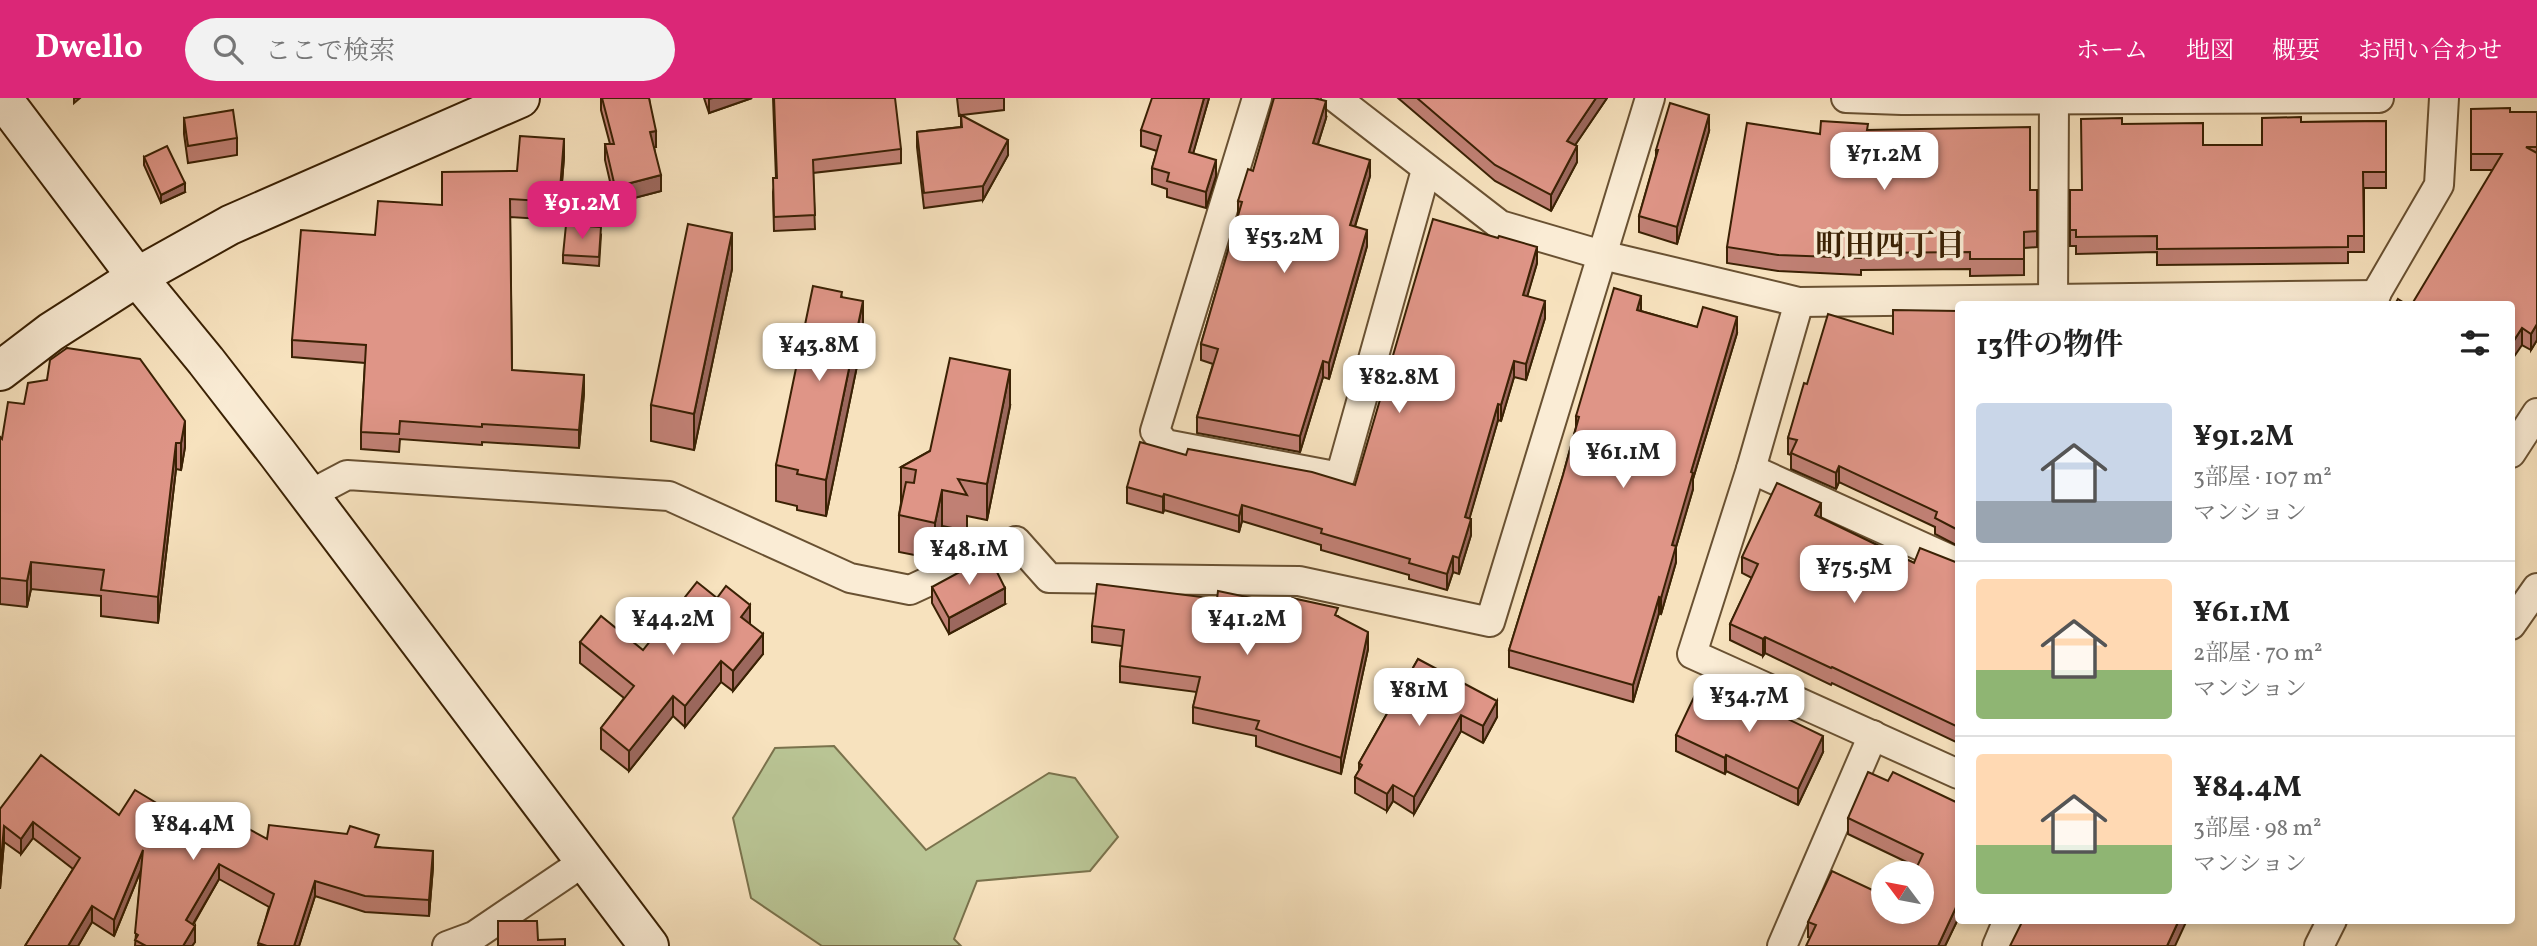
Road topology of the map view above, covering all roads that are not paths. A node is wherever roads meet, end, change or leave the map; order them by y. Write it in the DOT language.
graph roads {
  1 [pos="2,98"];
  2 [pos="520,98"];
  3 [pos="1257,98"];
  4 [pos="1336,98"];
  5 [pos="1650,98"];
  6 [pos="1846,98"];
  7 [pos="2379,98"];
  8 [pos="2444,98"];
  9 [pos="2223,99"];
  10 [pos="2054,100"];
  11 [pos="1426,170"];
  12 [pos="1602,255"];
  13 [pos="137,277"];
  14 [pos="2373,300"];
  15 [pos="2053,301"];
  16 [pos="2213,301"];
  17 [pos="1955,302"];
  18 [pos="1799,303"];
  19 [pos="0,371"];
  20 [pos="2537,413"];
  21 [pos="2515,447"];
  22 [pos="1751,469"];
  23 [pos="309,495"];
  24 [pos="1955,562"];
  25 [pos="2537,588"];
  26 [pos="2515,619"];
  27 [pos="1873,735"];
  28 [pos="1955,773"];
  29 [pos="584,861"];
  30 [pos="2006,924"];
  31 [pos="2330,924"];
  32 [pos="447,946"];
  33 [pos="649,946"];
  34 [pos="1782,946"];
  35 [pos="1997,946"];
  36 [pos="2319,946"];
  1 -- 13 [label="street"];
  2 -- 13 [label="street"];
  3 -- 11 [label="street"];
  4 -- 11 [label="street"];
  5 -- 12 [label="street"];
  6 -- 10 [label="street"];
  7 -- 9 [label="street"];
  8 -- 14 [label="street"];
  9 -- 10 [label="street"];
  10 -- 15 [label="street"];
  11 -- 12 [label="street"];
  12 -- 18 [label="street"];
  12 -- 23 [label="street"];
  13 -- 19 [label="street"];
  13 -- 23 [label="street"];
  14 -- 16 [label="street"];
  17 -- 18 [label="street"];
  18 -- 22 [label="street"];
  20 -- 21 [label="street"];
  22 -- 24 [label="street"];
  22 -- 27 [label="street"];
  23 -- 29 [label="street"];
  25 -- 26 [label="street"];
  27 -- 28 [label="street"];
  27 -- 34 [label="street"];
  29 -- 32 [label="street"];
  29 -- 33 [label="street"];
  30 -- 35 [label="street"];
  31 -- 36 [label="street"];
}
